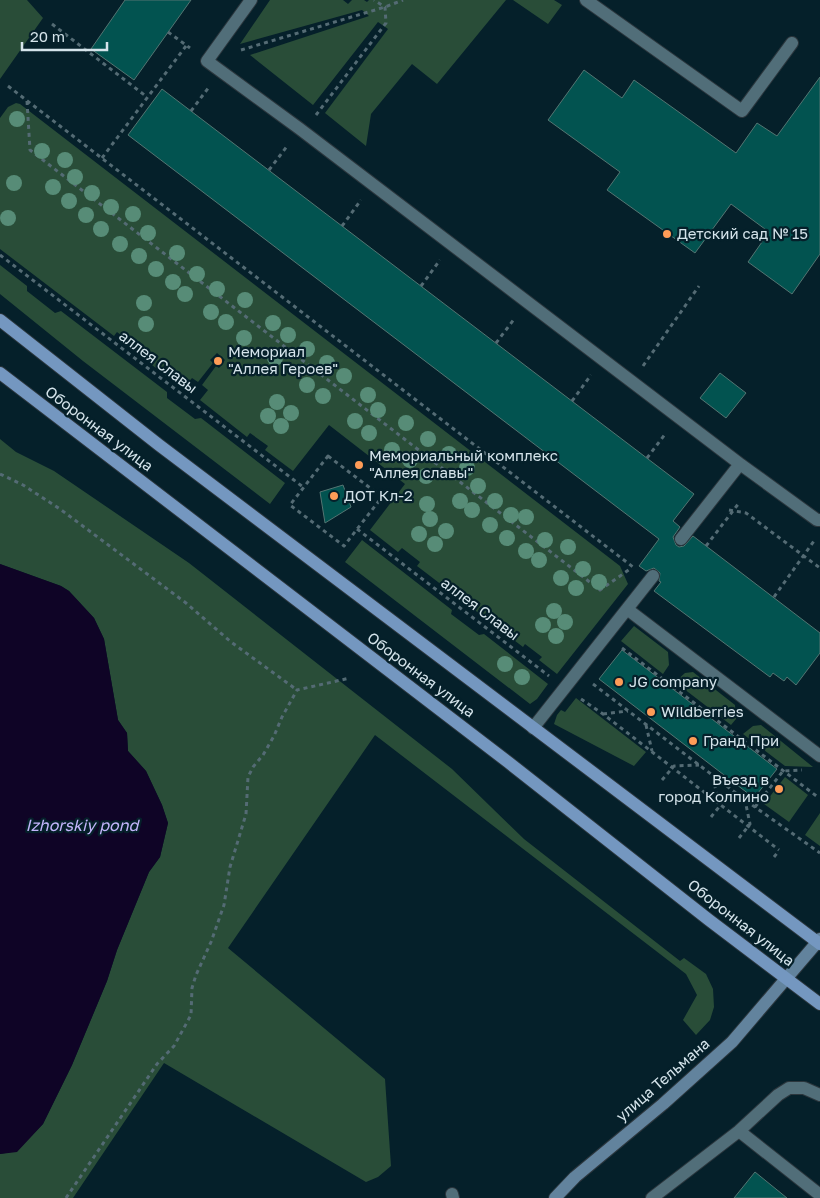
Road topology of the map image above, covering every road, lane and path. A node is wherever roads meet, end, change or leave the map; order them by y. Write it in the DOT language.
graph roads {
  1 [pos="251,0"];
  2 [pos="374,0"];
  3 [pos="403,0"];
  4 [pos="586,0"];
  5 [pos="384,7"];
  6 [pos="52,24"];
  7 [pos="168,32"];
  8 [pos="792,43"];
  9 [pos="186,46"];
  10 [pos="207,60"];
  11 [pos="221,71"];
  12 [pos="8,86"];
  13 [pos="147,97"];
  14 [pos="27,100"];
  15 [pos="191,111"];
  16 [pos="302,130"];
  17 [pos="102,158"];
  18 [pos="269,170"];
  19 [pos="373,184"];
  20 [pos="342,226"];
  21 [pos="452,245"];
  22 [pos="0,255"];
  23 [pos="421,286"];
  24 [pos="699,286"];
  25 [pos="527,302"];
  26 [pos="0,320"];
  27 [pos="496,343"];
  28 [pos="603,359"];
  29 [pos="0,374"];
  30 [pos="632,382"];
  31 [pos="572,401"];
  32 [pos="678,417"];
  33 [pos="647,458"];
  34 [pos="740,464"];
  35 [pos="0,474"];
  36 [pos="758,477"];
  37 [pos="303,488"];
  38 [pos="733,511"];
  39 [pos="722,516"];
  40 [pos="820,520"];
  41 [pos="357,529"];
  42 [pos="681,538"];
  43 [pos="814,540"];
  44 [pos="706,546"];
  45 [pos="803,556"];
  46 [pos="633,567"];
  47 [pos="820,568"];
  48 [pos="651,578"];
  49 [pos="774,597"];
  50 [pos="627,609"];
  51 [pos="606,635"];
  52 [pos="577,672"];
  53 [pos="350,678"];
  54 [pos="565,688"];
  55 [pos="297,690"];
  56 [pos="629,711"];
  57 [pos="603,714"];
  58 [pos="646,724"];
  59 [pos="533,728"];
  60 [pos="652,752"];
  61 [pos="820,756"];
  62 [pos="700,765"];
  63 [pos="672,768"];
  64 [pos="804,770"];
  65 [pos="783,771"];
  66 [pos="713,775"];
  67 [pos="662,780"];
  68 [pos="819,798"];
  69 [pos="745,800"];
  70 [pos="719,803"];
  71 [pos="756,807"];
  72 [pos="711,817"];
  73 [pos="748,827"];
  74 [pos="739,838"];
  75 [pos="820,853"];
  76 [pos="774,857"];
  77 [pos="819,941"];
  78 [pos="786,979"];
  79 [pos="820,1004"];
  80 [pos="820,1095"];
  81 [pos="739,1131"];
  82 [pos="820,1195"];
  83 [pos="66,1198"];
  84 [pos="554,1198"];
  85 [pos="652,1198"];
  1 -- 10 [label="lane"];
  2 -- 5 [label="path"];
  3 -- 5 [label="path"];
  4 -- 8 [label="lane"];
  5 -- 10 [label="path"];
  5 -- 16 [label="path"];
  6 -- 13 [label="path"];
  7 -- 9 [label="path"];
  9 -- 10 [label="path"];
  9 -- 13 [label="path"];
  10 -- 11 [label="lane"];
  11 -- 15 [label="path"];
  11 -- 16 [label="lane"];
  12 -- 14 [label="path"];
  13 -- 17 [label="path"];
  14 -- 17 [label="path"];
  14 -- 46 [label="path"];
  16 -- 18 [label="path"];
  16 -- 19 [label="lane"];
  17 -- 46 [label="path"];
  19 -- 20 [label="path"];
  19 -- 21 [label="lane"];
  21 -- 23 [label="path"];
  21 -- 25 [label="lane"];
  22 -- 37 [label="path, аллея Славы"];
  24 -- 30 [label="path"];
  25 -- 27 [label="path"];
  25 -- 28 [label="lane"];
  26 -- 59 [label="main road, Оборонная улица"];
  28 -- 30 [label="lane"];
  28 -- 31 [label="path"];
  29 -- 78 [label="main road, Оборонная улица"];
  30 -- 32 [label="lane"];
  32 -- 33 [label="path"];
  32 -- 34 [label="lane"];
  34 -- 36 [label="lane"];
  34 -- 42 [label="lane"];
  35 -- 55 [label="path"];
  36 -- 38 [label="path"];
  36 -- 40 [label="lane"];
  37 -- 41 [label="path"];
  37 -- 41 [label="path"];
  38 -- 39 [label="path"];
  38 -- 44 [label="path"];
  38 -- 45 [label="path"];
  41 -- 54 [label="path, аллея Славы"];
  43 -- 45 [label="path"];
  45 -- 47 [label="path"];
  45 -- 49 [label="path"];
  46 -- 48 [label="path"];
  48 -- 50 [label="lane"];
  50 -- 51 [label="lane"];
  50 -- 61 [label="lane"];
  51 -- 52 [label="lane"];
  51 -- 65 [label="path"];
  52 -- 54 [label="lane"];
  52 -- 56 [label="path"];
  53 -- 55 [label="path"];
  54 -- 57 [label="path, аллея Славы"];
  54 -- 59 [label="lane"];
  55 -- 83 [label="path"];
  56 -- 57 [label="path"];
  56 -- 58 [label="path"];
  57 -- 60 [label="path, аллея Славы"];
  58 -- 60 [label="path"];
  58 -- 62 [label="path"];
  59 -- 77 [label="main road, Оборонная улица"];
  60 -- 63 [label="path, аллея Славы"];
  62 -- 63 [label="path"];
  62 -- 66 [label="path"];
  63 -- 67 [label="path"];
  63 -- 70 [label="path, аллея Славы"];
  64 -- 65 [label="path"];
  65 -- 68 [label="path"];
  65 -- 71 [label="path"];
  66 -- 69 [label="path"];
  66 -- 70 [label="path"];
  69 -- 71 [label="path"];
  69 -- 73 [label="path"];
  70 -- 72 [label="path"];
  70 -- 73 [label="path, аллея Славы"];
  71 -- 75 [label="path"];
  73 -- 74 [label="path"];
  73 -- 76 [label="path, аллея Славы"];
  77 -- 78 [label="main road, улица Тельмана"];
  78 -- 79 [label="main road, Оборонная улица"];
  78 -- 84 [label="main road, улица Тельмана"];
  80 -- 81 [label="lane"];
  81 -- 82 [label="lane"];
  81 -- 85 [label="lane"];
}
